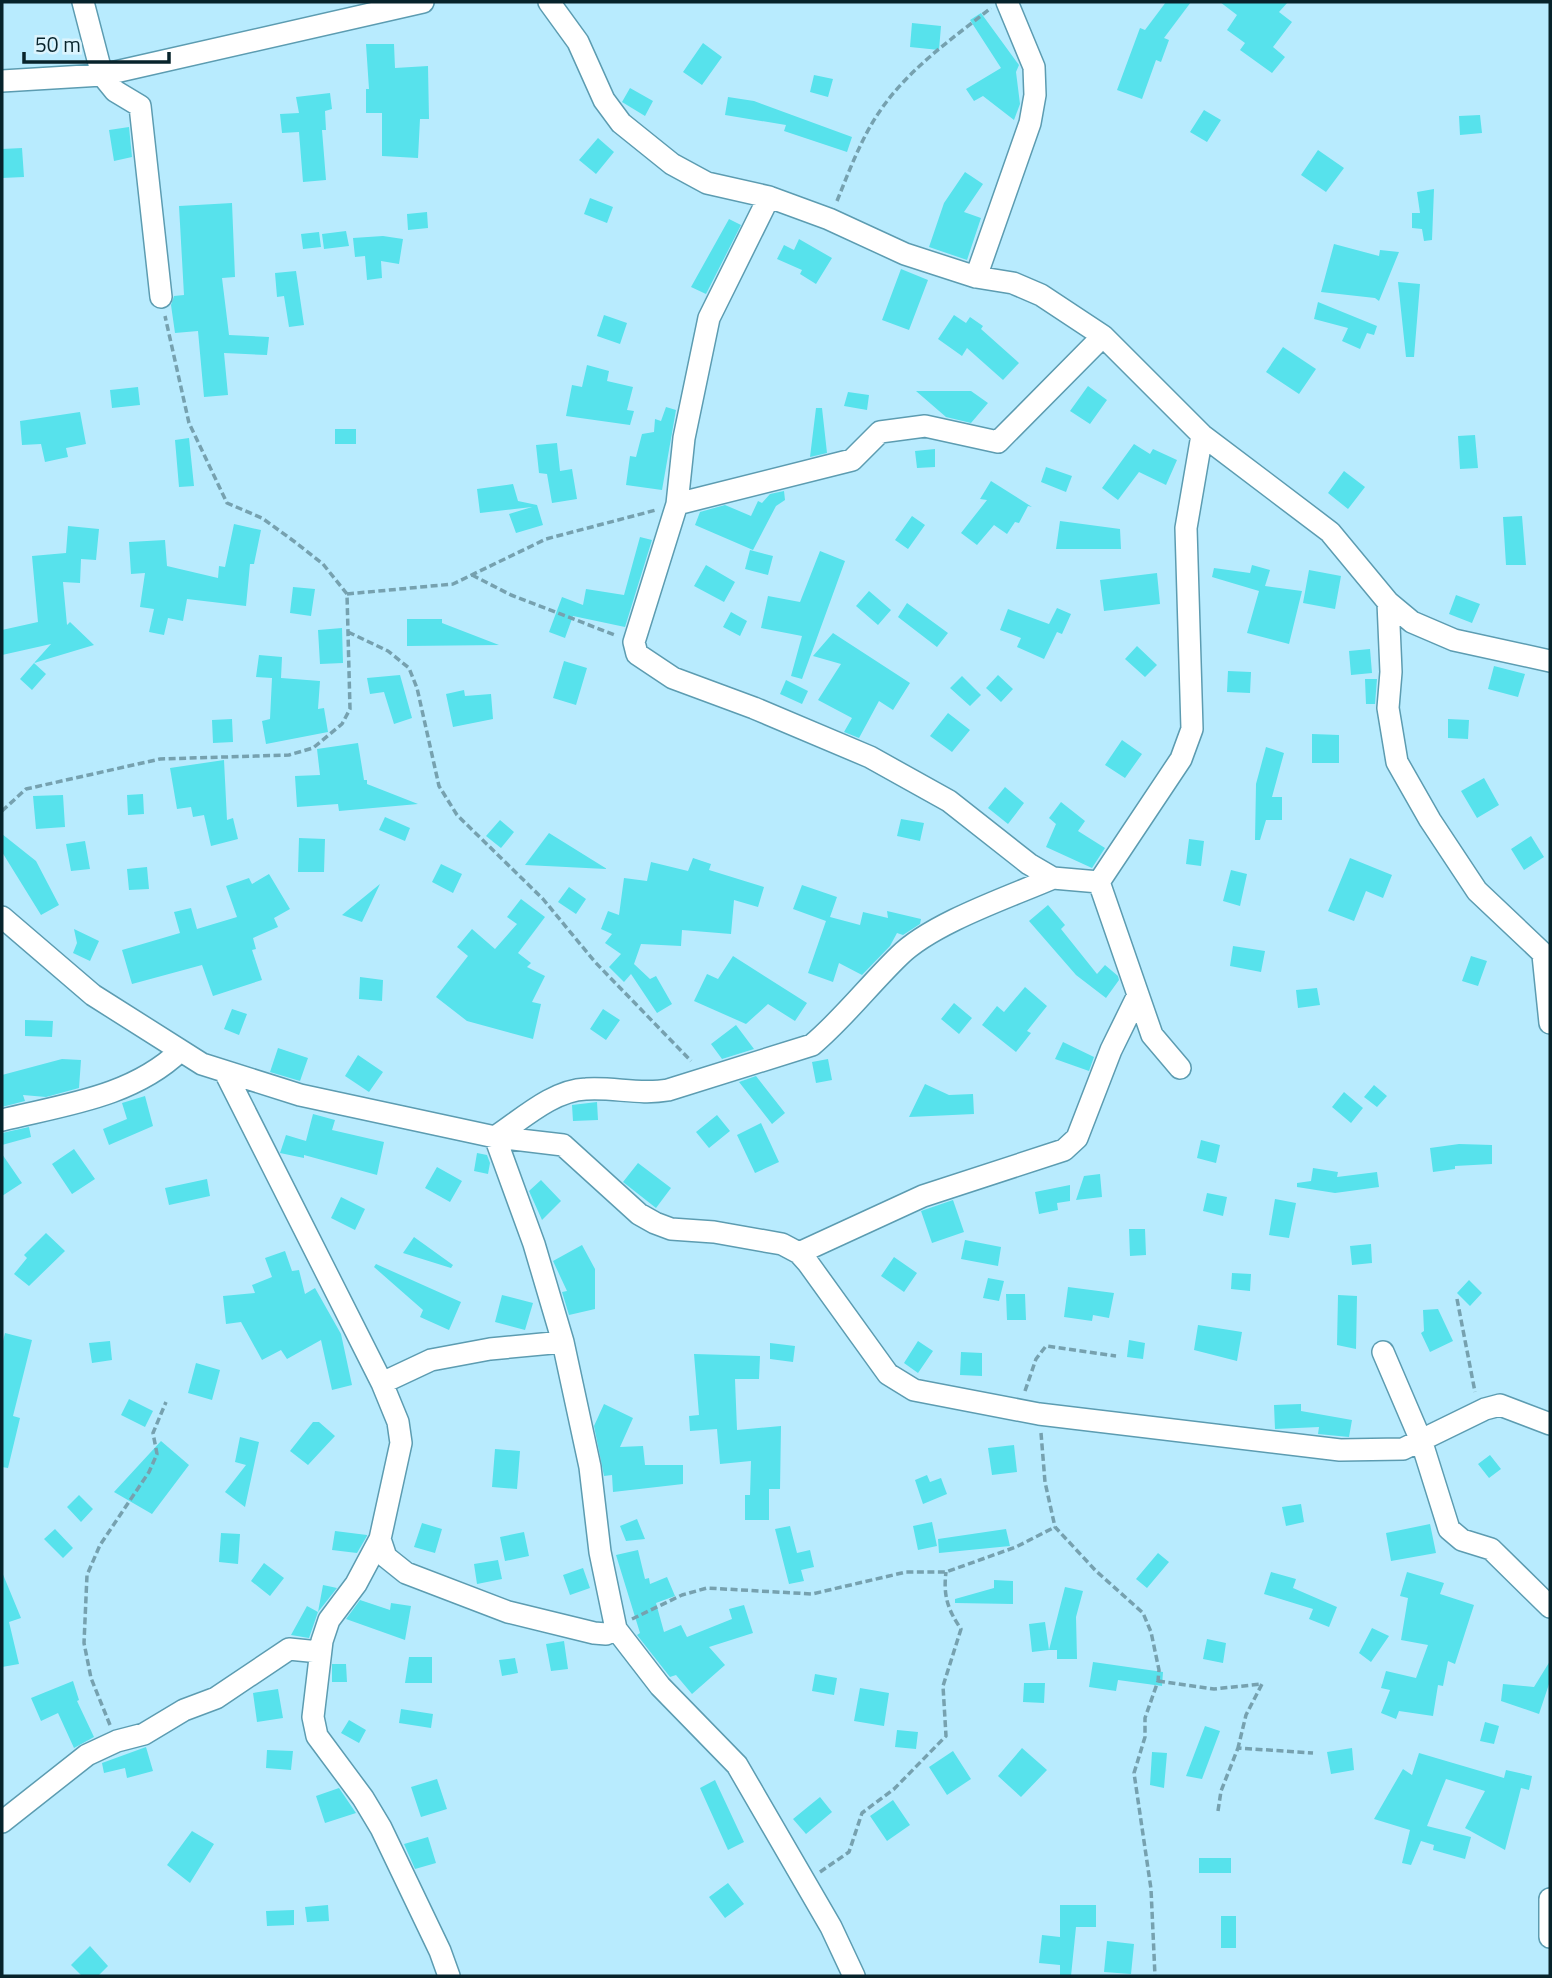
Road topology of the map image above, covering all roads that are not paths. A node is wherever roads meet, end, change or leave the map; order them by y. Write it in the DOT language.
graph roads {
  1 [pos="83,2"];
  2 [pos="423,2"];
  3 [pos="549,2"];
  4 [pos="1007,2"];
  5 [pos="102,75"];
  6 [pos="2,81"];
  7 [pos="769,197"];
  8 [pos="976,277"];
  9 [pos="161,297"];
  10 [pos="1103,336"];
  11 [pos="1202,435"];
  12 [pos="677,504"];
  13 [pos="1388,602"];
  14 [pos="1550,662"];
  15 [pos="1053,878"];
  16 [pos="1099,882"];
  17 [pos="2,917"];
  18 [pos="1547,957"];
  19 [pos="1138,995"];
  20 [pos="1550,1023"];
  21 [pos="180,1051"];
  22 [pos="1180,1068"];
  23 [pos="226,1074"];
  24 [pos="2,1120"];
  25 [pos="495,1137"];
  26 [pos="799,1253"];
  27 [pos="563,1342"];
  28 [pos="1383,1352"];
  29 [pos="382,1383"];
  30 [pos="1550,1424"];
  31 [pos="1422,1443"];
  32 [pos="380,1539"];
  33 [pos="1550,1607"];
  34 [pos="616,1629"];
  35 [pos="320,1652"];
  36 [pos="2,1822"];
  37 [pos="1550,1899"];
  38 [pos="1550,1937"];
  39 [pos="449,1976"];
  40 [pos="854,1976"];
  1 -- 5 [label="street"];
  2 -- 5 [label="street"];
  3 -- 7 [label="street"];
  4 -- 8 [label="street"];
  5 -- 6 [label="street"];
  5 -- 9 [label="street"];
  7 -- 8 [label="street"];
  7 -- 12 [label="street"];
  8 -- 10 [label="street"];
  10 -- 11 [label="street"];
  10 -- 12 [label="street"];
  11 -- 13 [label="street"];
  11 -- 16 [label="street"];
  12 -- 15 [label="street"];
  13 -- 14 [label="street"];
  13 -- 18 [label="street"];
  15 -- 16 [label="street"];
  15 -- 25 [label="street"];
  16 -- 19 [label="street"];
  17 -- 21 [label="street"];
  18 -- 20 [label="street"];
  19 -- 22 [label="street"];
  19 -- 26 [label="street"];
  21 -- 23 [label="street"];
  21 -- 24 [label="street"];
  23 -- 25 [label="street"];
  23 -- 29 [label="street"];
  25 -- 26 [label="street"];
  25 -- 27 [label="street"];
  26 -- 31 [label="street"];
  27 -- 29 [label="street"];
  27 -- 34 [label="street"];
  28 -- 31 [label="street"];
  29 -- 32 [label="street"];
  30 -- 31 [label="street"];
  31 -- 33 [label="street"];
  32 -- 34 [label="street"];
  32 -- 35 [label="street"];
  34 -- 40 [label="street"];
  35 -- 36 [label="street"];
  35 -- 39 [label="street"];
  37 -- 38 [label="street"];
}
